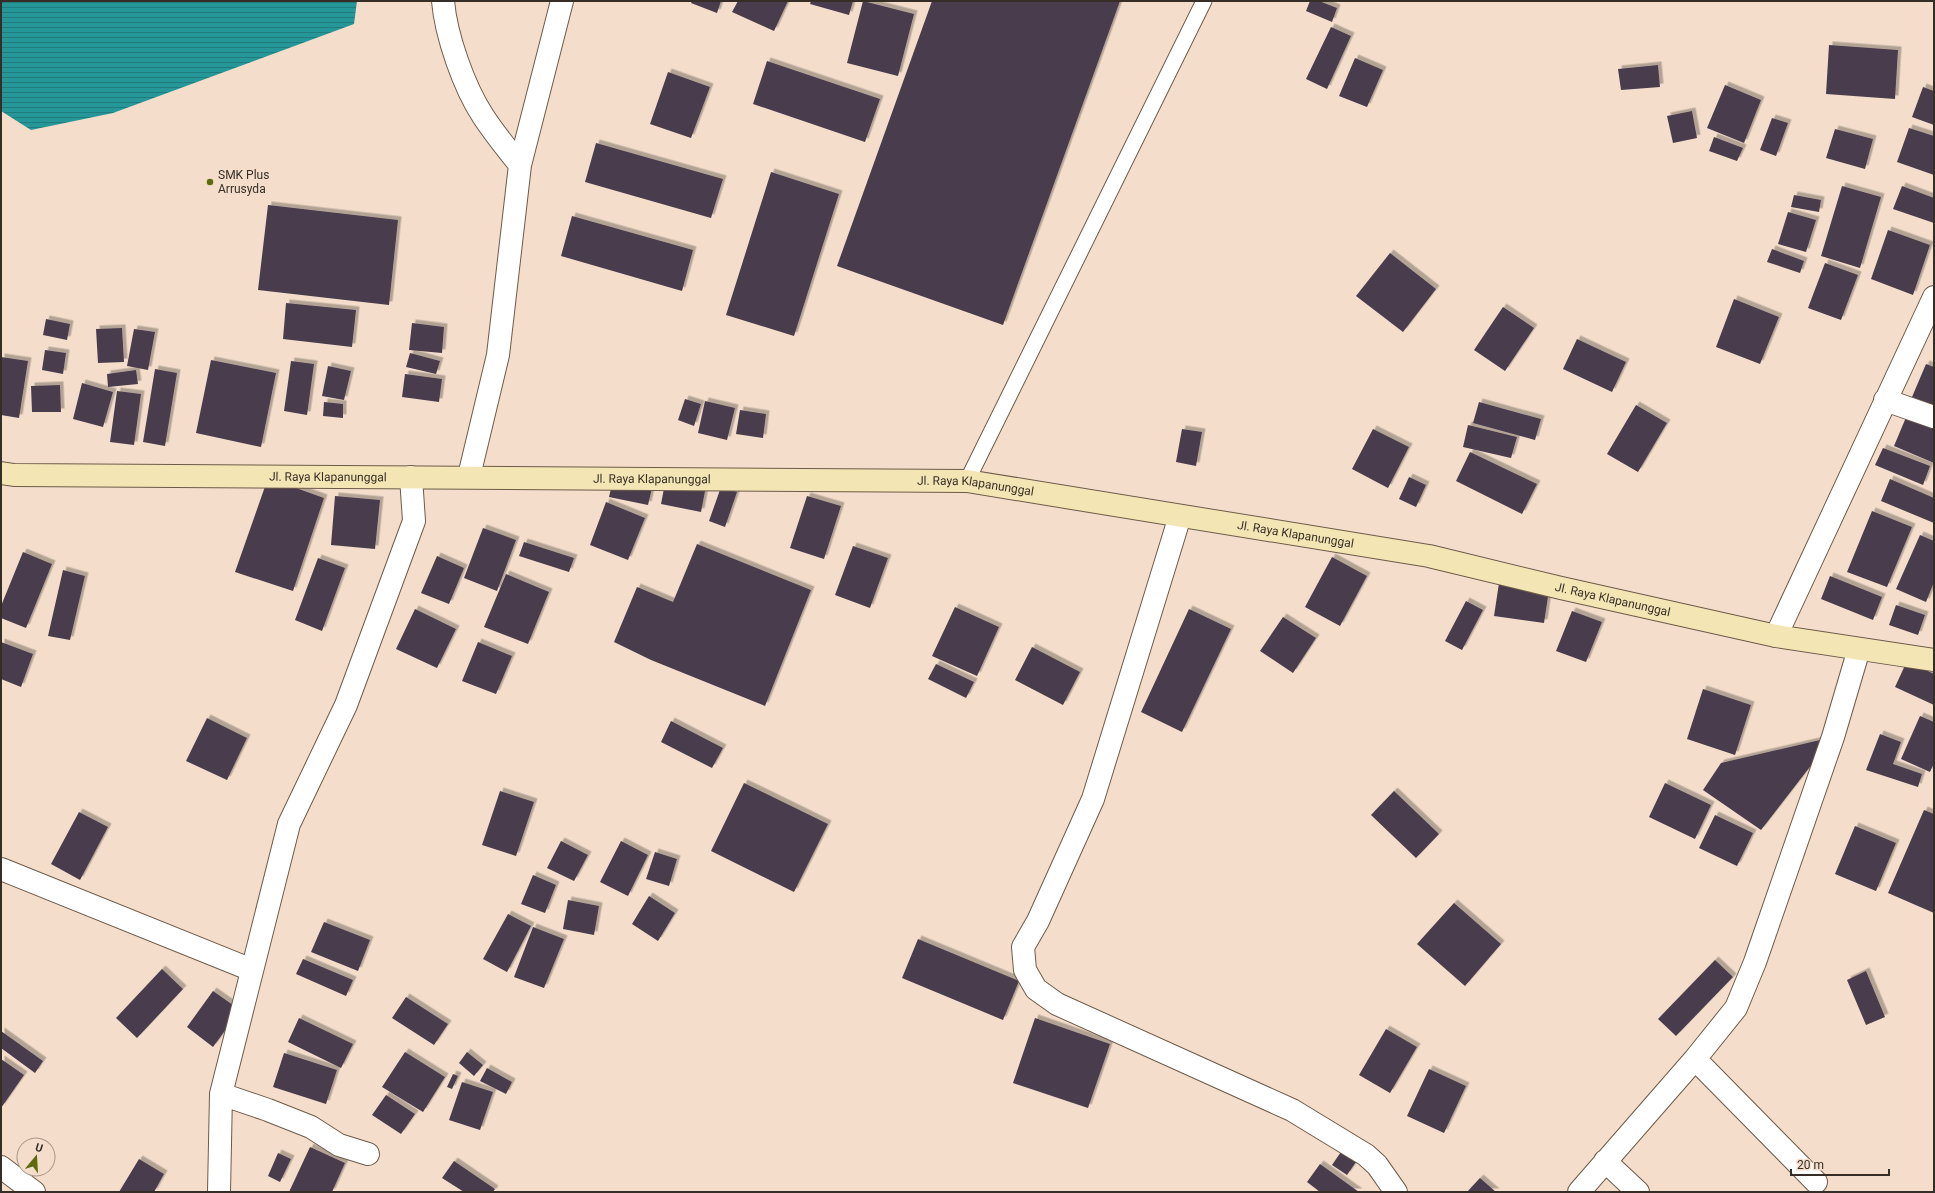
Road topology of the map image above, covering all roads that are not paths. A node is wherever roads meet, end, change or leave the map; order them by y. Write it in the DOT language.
graph roads {
  1 [pos="443,1"];
  2 [pos="562,1"];
  3 [pos="1204,1"];
  4 [pos="520,165"];
  5 [pos="1934,296"];
  6 [pos="1885,400"];
  7 [pos="1934,417"];
  8 [pos="1,473"];
  9 [pos="469,476"];
  10 [pos="411,477"];
  11 [pos="967,481"];
  12 [pos="1180,516"];
  13 [pos="1776,636"];
  14 [pos="1859,649"];
  15 [pos="1934,660"];
  16 [pos="1,869"];
  17 [pos="252,970"];
  18 [pos="1695,1059"];
  19 [pos="221,1094"];
  20 [pos="368,1154"];
  21 [pos="1605,1161"];
  22 [pos="1,1167"];
  23 [pos="1816,1182"];
  24 [pos="34,1192"];
  25 [pos="219,1192"];
  26 [pos="1396,1192"];
  27 [pos="1579,1192"];
  28 [pos="1638,1192"];
  1 -- 4 [label="street"];
  2 -- 4 [label="street"];
  3 -- 11 [label="lane"];
  4 -- 9 [label="street"];
  5 -- 6 [label="street"];
  6 -- 7 [label="street"];
  6 -- 13 [label="street"];
  8 -- 10 [label="street, Jl. Raya Klapanunggal"];
  9 -- 10 [label="street, Jl. Raya Klapanunggal"];
  9 -- 11 [label="street, Jl. Raya Klapanunggal"];
  10 -- 17 [label="street"];
  11 -- 12 [label="street, Jl. Raya Klapanunggal"];
  12 -- 13 [label="street, Jl. Raya Klapanunggal"];
  12 -- 26 [label="street"];
  13 -- 14 [label="street, Jl. Raya Klapanunggal"];
  14 -- 15 [label="street, Jl. Raya Klapanunggal"];
  14 -- 18 [label="street"];
  16 -- 17 [label="street"];
  17 -- 19 [label="street"];
  18 -- 21 [label="street"];
  18 -- 23 [label="street"];
  19 -- 20 [label="street"];
  19 -- 25 [label="street"];
  21 -- 27 [label="street"];
  21 -- 28 [label="street"];
  22 -- 24 [label="street"];
}
